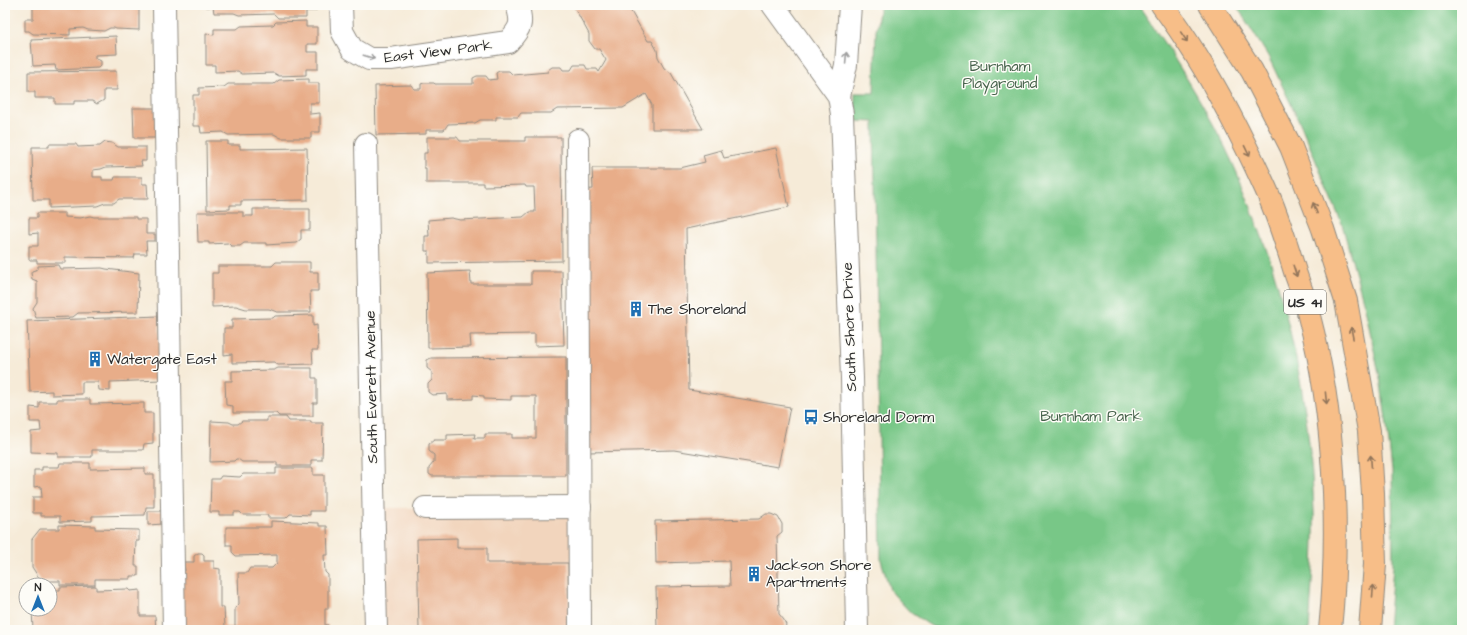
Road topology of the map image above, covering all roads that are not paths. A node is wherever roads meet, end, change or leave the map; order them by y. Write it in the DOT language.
graph roads {
  1 [pos="164,5"];
  2 [pos="341,5"];
  3 [pos="517,5"];
  4 [pos="850,5"];
  5 [pos="1162,5"];
  6 [pos="1210,5"];
  7 [pos="777,6"];
  8 [pos="839,96"];
  9 [pos="578,140"];
  10 [pos="366,144"];
  11 [pos="580,506"];
  12 [pos="425,508"];
  13 [pos="174,630"];
  14 [pos="376,630"];
  15 [pos="580,630"];
  16 [pos="857,630"];
  17 [pos="1330,630"];
  18 [pos="1370,630"];
  1 -- 13 [label="street"];
  2 -- 3 [label="street, East View Park, one-way"];
  8 -- 4 [label="street, South Shore Drive, one-way"];
  5 -- 17 [label="highway, US 41, one-way"];
  18 -- 6 [label="highway, US 41, one-way"];
  7 -- 8 [label="street, South Shore Drive"];
  8 -- 16 [label="street, South Shore Drive"];
  9 -- 11 [label="street"];
  10 -- 14 [label="street, South Everett Avenue"];
  11 -- 12 [label="street"];
  11 -- 15 [label="street"];
}
